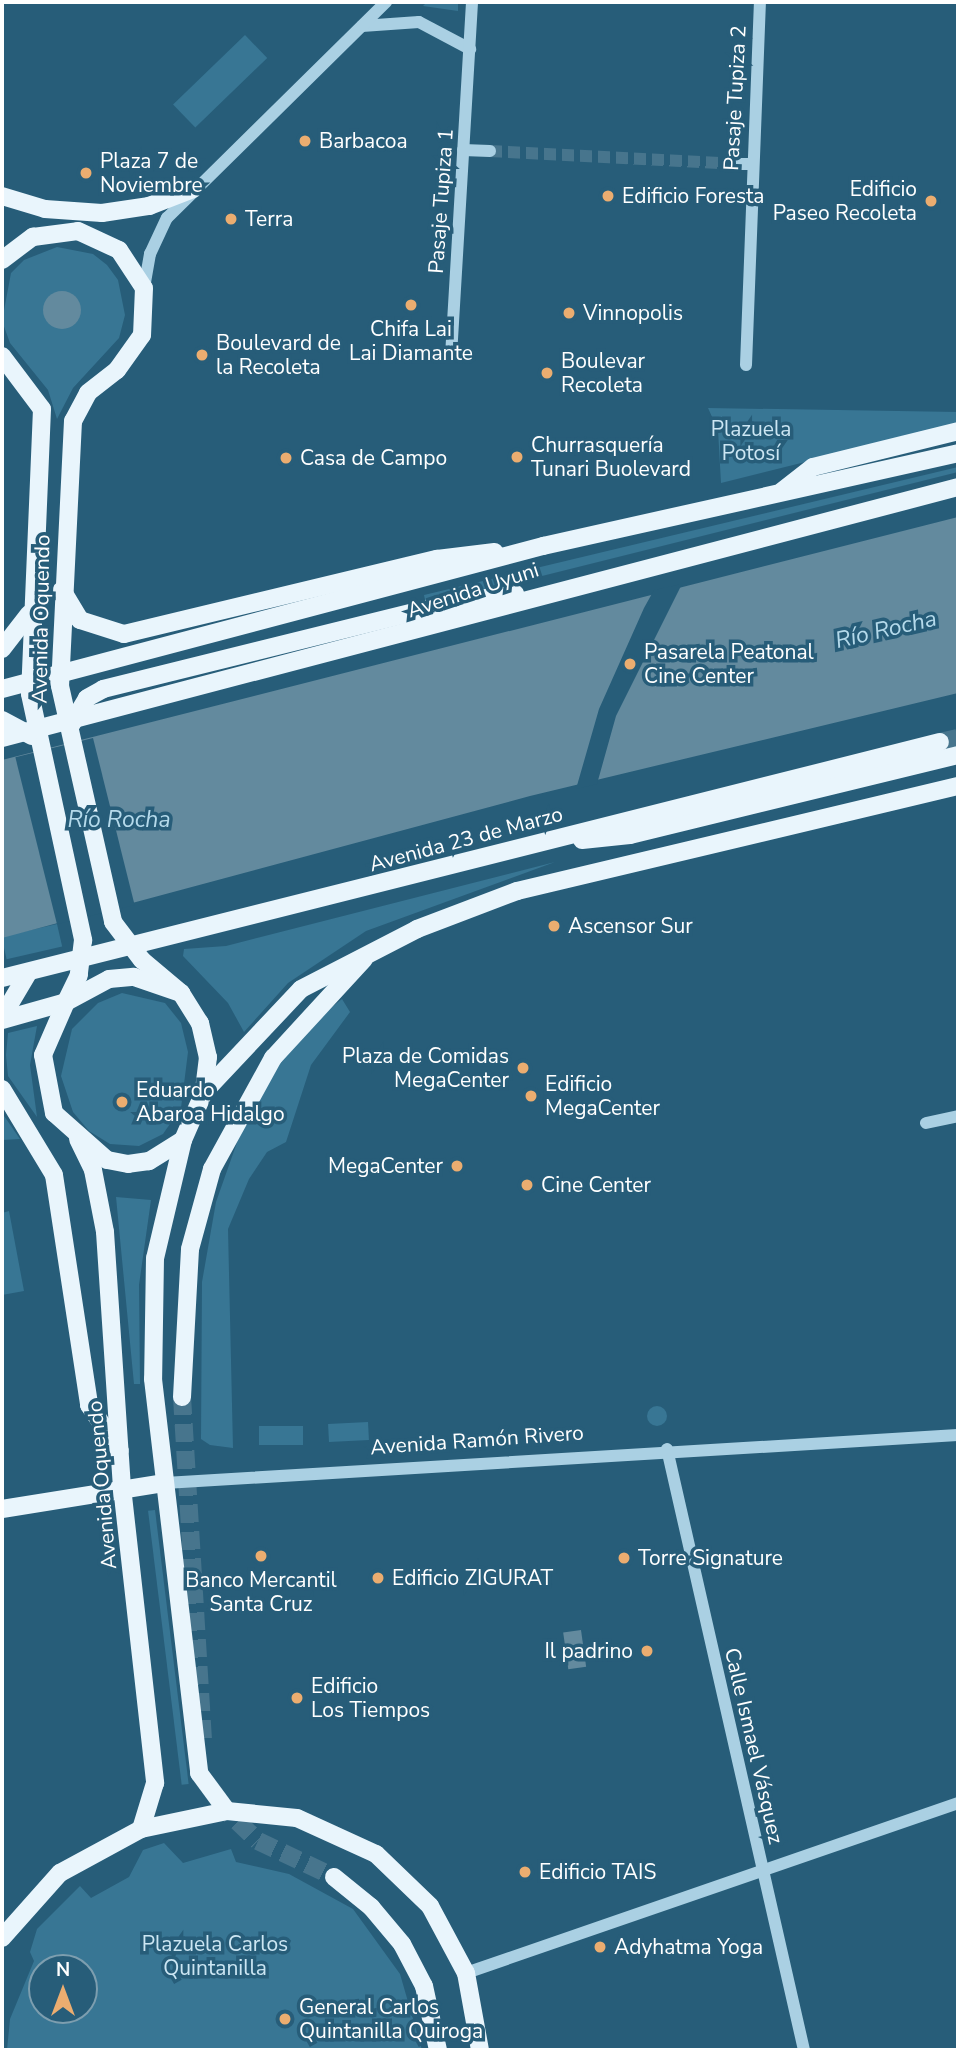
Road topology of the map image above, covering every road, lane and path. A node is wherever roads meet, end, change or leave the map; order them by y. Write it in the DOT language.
graph roads {
  1 [pos="386,2"];
  2 [pos="472,2"];
  3 [pos="760,2"];
  4 [pos="362,26"];
  5 [pos="470,48"];
  6 [pos="463,150"];
  7 [pos="490,151"];
  8 [pos="734,164"];
  9 [pos="751,164"];
  10 [pos="194,189"];
  11 [pos="2,196"];
  12 [pos="2,260"];
  13 [pos="144,288"];
  14 [pos="2,356"];
  15 [pos="451,356"];
  16 [pos="746,365"];
  17 [pos="958,431"];
  18 [pos="958,453"];
  19 [pos="958,487"];
  20 [pos="778,494"];
  21 [pos="543,546"];
  22 [pos="556,587"];
  23 [pos="62,590"];
  24 [pos="31,611"];
  25 [pos="2,649"];
  26 [pos="2,689"];
  27 [pos="2,720"];
  28 [pos="2,738"];
  29 [pos="68,740"];
  30 [pos="940,742"];
  31 [pos="39,747"];
  32 [pos="958,755"];
  33 [pos="958,786"];
  34 [pos="547,843"];
  35 [pos="370,952"];
  36 [pos="28,973"];
  37 [pos="2,978"];
  38 [pos="181,993"];
  39 [pos="66,1002"];
  40 [pos="6,1018"];
  41 [pos="2,1089"];
  42 [pos="204,1092"];
  43 [pos="958,1116"];
  44 [pos="926,1124"];
  45 [pos="78,1139"];
  46 [pos="183,1140"];
  47 [pos="182,1397"];
  48 [pos="958,1434"];
  49 [pos="667,1449"];
  50 [pos="120,1451"];
  51 [pos="165,1483"];
  52 [pos="122,1487"];
  53 [pos="2,1509"];
  54 [pos="958,1802"];
  55 [pos="227,1811"];
  56 [pos="141,1829"];
  57 [pos="763,1871"];
  58 [pos="334,1877"];
  59 [pos="2,1938"];
  60 [pos="466,1973"];
  61 [pos="438,2050"];
  62 [pos="480,2050"];
  63 [pos="804,2050"];
  1 -- 4 [label="street"];
  2 -- 5 [label="street, Pasaje Tupiza 1"];
  3 -- 9 [label="street, Pasaje Tupiza 2"];
  4 -- 5 [label="street"];
  4 -- 10 [label="street"];
  5 -- 6 [label="street, Pasaje Tupiza 1"];
  6 -- 7 [label="street"];
  6 -- 15 [label="street, Pasaje Tupiza 1"];
  8 -- 9 [label="street"];
  9 -- 16 [label="street, Pasaje Tupiza 2"];
  10 -- 11 [label="main road"];
  10 -- 13 [label="street"];
  12 -- 13 [label="main road"];
  13 -- 23 [label="main road, Avenida Oquendo"];
  14 -- 24 [label="main road, Avenida Oquendo"];
  17 -- 20 [label="main road"];
  18 -- 20 [label="main road, Avenida Uyuni"];
  19 -- 22 [label="main road, Avenida Uyuni"];
  20 -- 21 [label="main road, Avenida Uyuni"];
  21 -- 23 [label="main road"];
  21 -- 26 [label="main road, Avenida Uyuni"];
  22 -- 28 [label="main road, Avenida Uyuni"];
  22 -- 29 [label="main road"];
  23 -- 29 [label="main road, Avenida Oquendo"];
  24 -- 25 [label="main road"];
  24 -- 31 [label="main road, Avenida Oquendo"];
  27 -- 31 [label="main road"];
  29 -- 38 [label="main road, Avenida Oquendo"];
  30 -- 34 [label="main road, Avenida 23 de Marzo"];
  31 -- 39 [label="main road, Avenida Oquendo"];
  32 -- 34 [label="main road"];
  33 -- 35 [label="main road"];
  34 -- 36 [label="main road, Avenida 23 de Marzo"];
  35 -- 42 [label="main road"];
  35 -- 47 [label="main road"];
  36 -- 37 [label="main road, Avenida 23 de Marzo"];
  36 -- 40 [label="main road"];
  38 -- 39 [label="main road"];
  38 -- 42 [label="main road"];
  39 -- 40 [label="main road"];
  39 -- 45 [label="main road"];
  41 -- 50 [label="main road"];
  42 -- 46 [label="main road"];
  43 -- 44 [label="street"];
  45 -- 46 [label="main road"];
  45 -- 50 [label="main road, Avenida Oquendo"];
  46 -- 51 [label="main road"];
  48 -- 49 [label="street, Avenida Ramón Rivero"];
  49 -- 51 [label="street, Avenida Ramón Rivero"];
  49 -- 57 [label="street, Calle Ismael Vásquez"];
  50 -- 52 [label="main road, Avenida Oquendo"];
  51 -- 52 [label="main road, Avenida Ramón Rivero"];
  51 -- 55 [label="main road"];
  52 -- 53 [label="main road, Avenida Ramón Rivero"];
  52 -- 56 [label="main road, Avenida Oquendo"];
  54 -- 57 [label="street"];
  55 -- 56 [label="main road"];
  55 -- 60 [label="main road"];
  56 -- 59 [label="main road"];
  57 -- 60 [label="street"];
  57 -- 63 [label="street, Calle Ismael Vásquez"];
  58 -- 61 [label="main road"];
  60 -- 62 [label="main road"];
}
